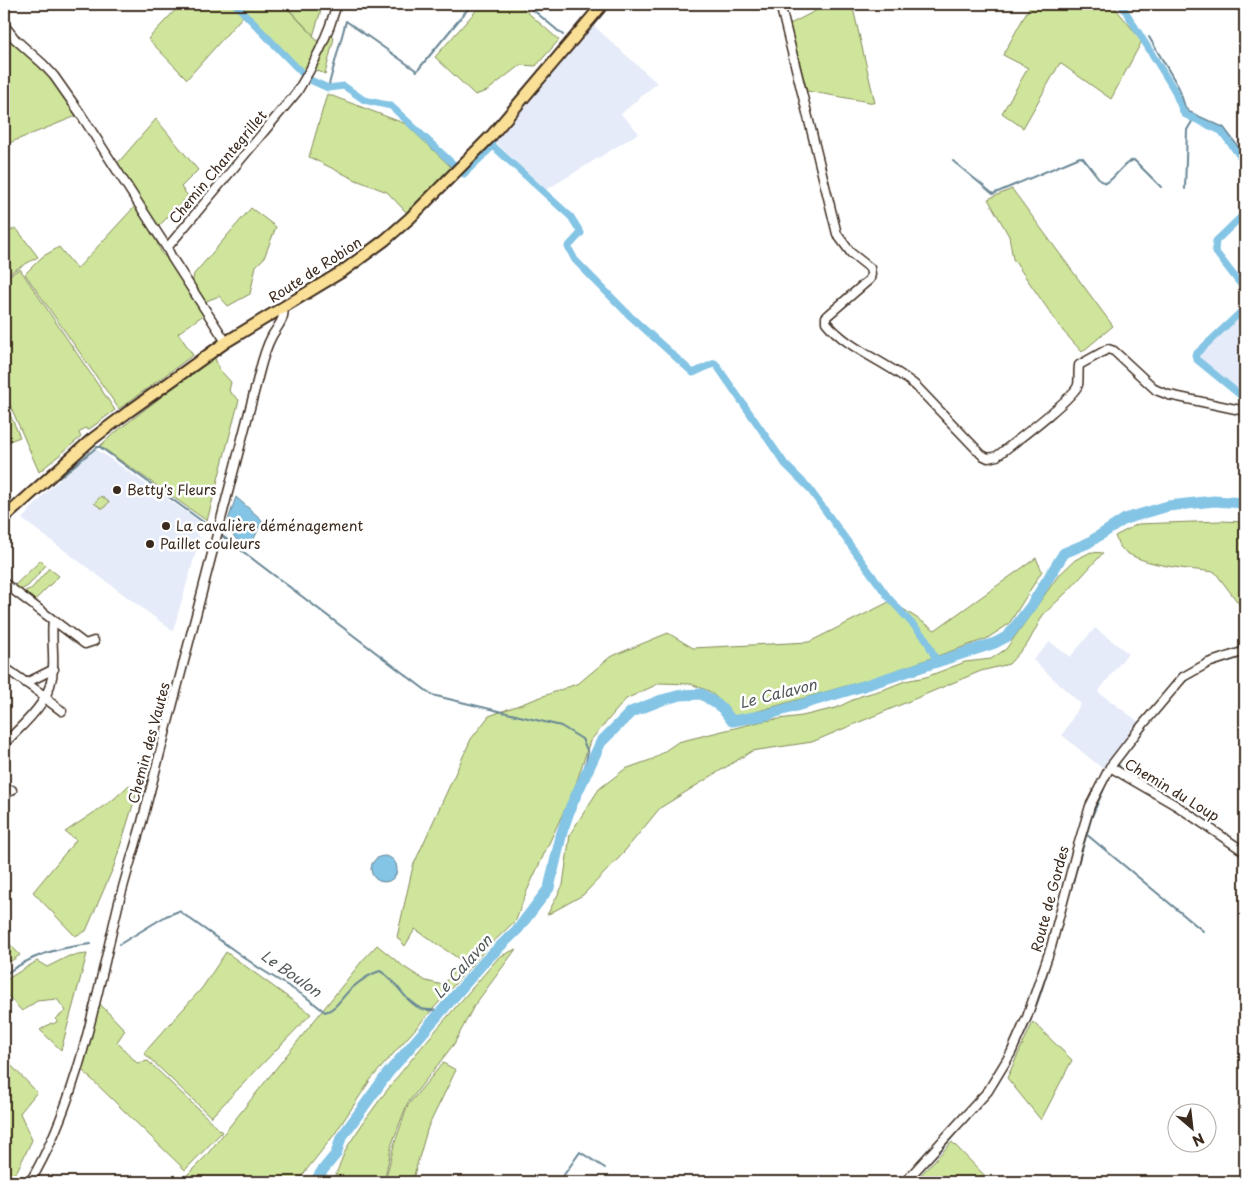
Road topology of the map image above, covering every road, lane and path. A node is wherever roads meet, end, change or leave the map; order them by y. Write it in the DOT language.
graph roads {
  1 [pos="337,4"];
  2 [pos="603,4"];
  3 [pos="780,4"];
  4 [pos="4,25"];
  5 [pos="167,248"];
  6 [pos="283,307"];
  7 [pos="226,342"];
  8 [pos="1245,411"];
  9 [pos="4,518"];
  10 [pos="4,583"];
  11 [pos="53,620"];
  12 [pos="94,641"];
  13 [pos="1245,651"];
  14 [pos="4,667"];
  15 [pos="54,669"];
  16 [pos="26,683"];
  17 [pos="46,697"];
  18 [pos="62,710"];
  19 [pos="4,744"];
  20 [pos="1110,768"];
  21 [pos="12,790"];
  22 [pos="4,795"];
  23 [pos="1245,852"];
  24 [pos="30,1182"];
  25 [pos="905,1182"];
  1 -- 5 [label="street, Chemin Chantegrillet"];
  2 -- 6 [label="main road, Route de Robion"];
  3 -- 8 [label="street"];
  4 -- 5 [label="street"];
  5 -- 7 [label="street"];
  6 -- 7 [label="main road, Route de Robion"];
  6 -- 24 [label="street, Chemin des Vautes"];
  7 -- 9 [label="main road, Route de Robion"];
  10 -- 11 [label="street"];
  11 -- 12 [label="street"];
  11 -- 15 [label="street"];
  13 -- 20 [label="street, Route de Gordes"];
  14 -- 16 [label="street"];
  15 -- 16 [label="street"];
  15 -- 17 [label="street"];
  16 -- 17 [label="street"];
  17 -- 18 [label="street"];
  17 -- 19 [label="street"];
  20 -- 23 [label="street, Chemin du Loup"];
  20 -- 25 [label="street, Route de Gordes"];
  21 -- 22 [label="street"];
}
